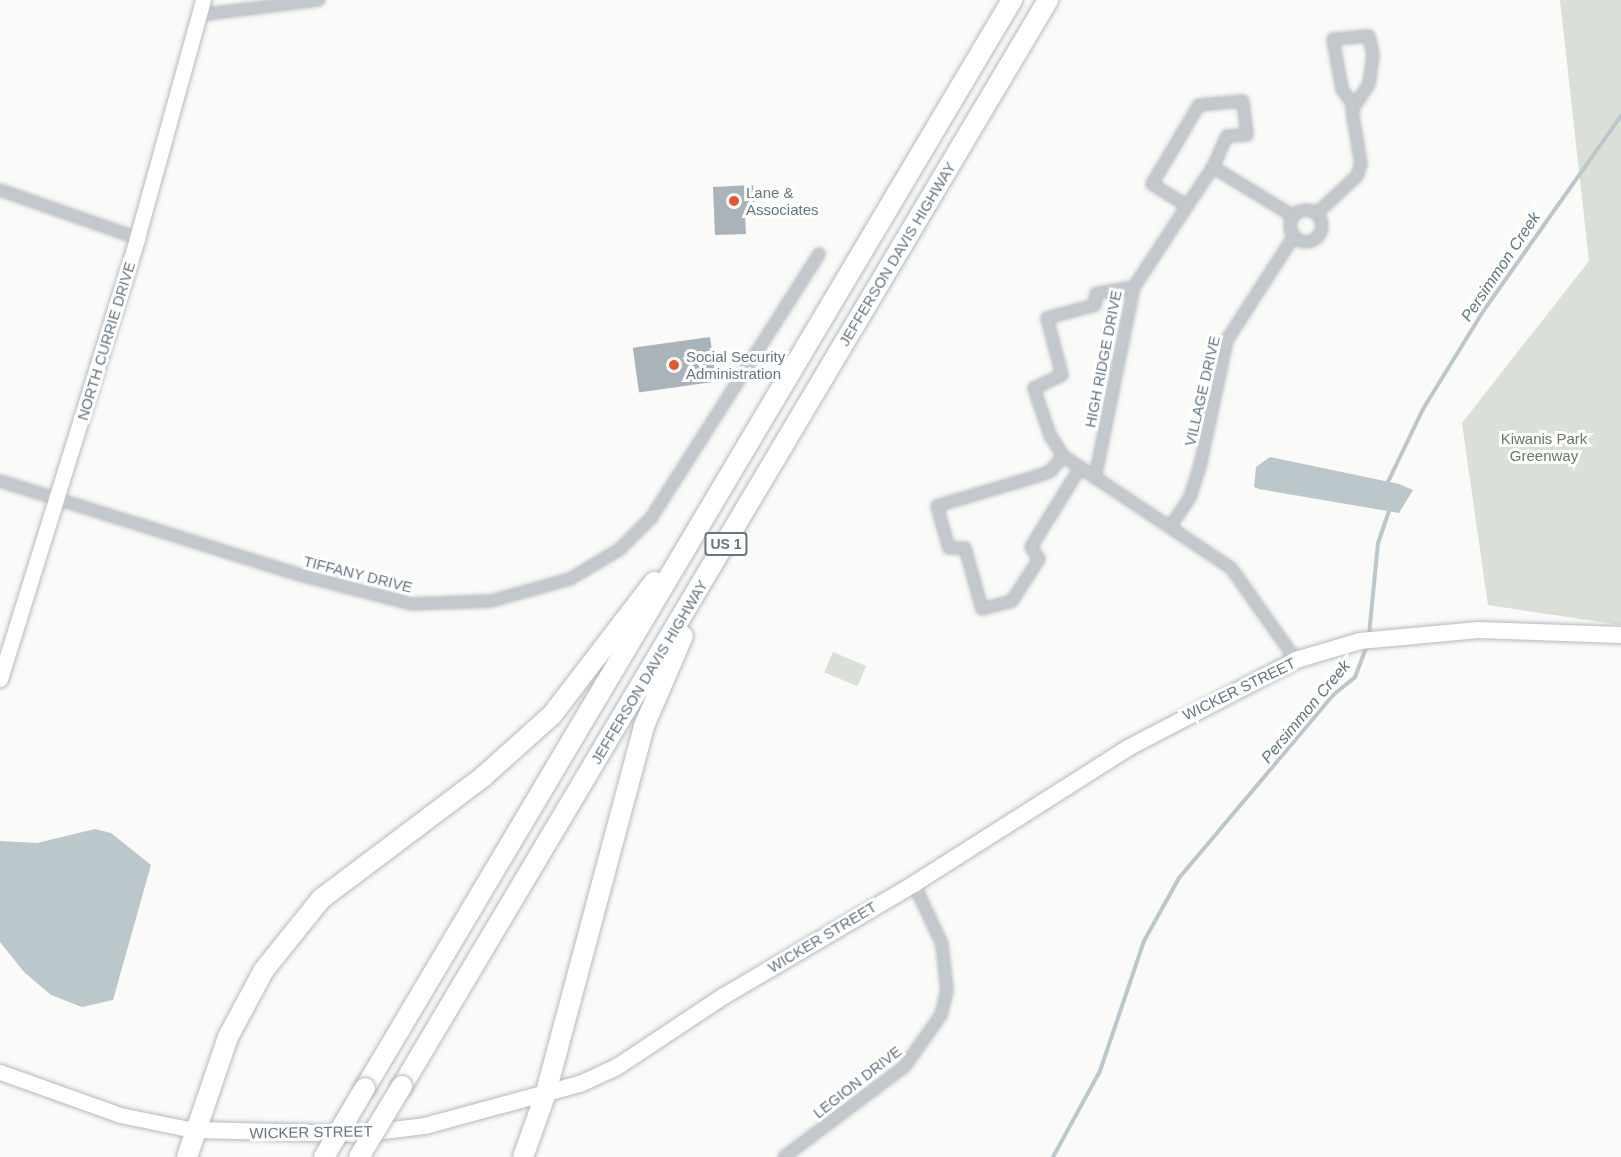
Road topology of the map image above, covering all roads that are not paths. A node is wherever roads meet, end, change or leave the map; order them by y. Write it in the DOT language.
graph roads {
  1 [pos="319,0"];
  2 [pos="1012,0"];
  3 [pos="1048,0"];
  4 [pos="201,7"];
  5 [pos="1353,105"];
  6 [pos="1213,168"];
  7 [pos="0,190"];
  8 [pos="1187,206"];
  9 [pos="1317,214"];
  10 [pos="1293,216"];
  11 [pos="1294,236"];
  12 [pos="137,238"];
  13 [pos="819,254"];
  14 [pos="1134,287"];
  15 [pos="1063,456"];
  16 [pos="1080,468"];
  17 [pos="1095,478"];
  18 [pos="0,481"];
  19 [pos="57,500"];
  20 [pos="715,501"];
  21 [pos="1170,527"];
  22 [pos="722,551"];
  23 [pos="1621,635"];
  24 [pos="1296,660"];
  25 [pos="0,679"];
  26 [pos="914,884"];
  27 [pos="0,1072"];
  28 [pos="545,1095"];
  29 [pos="194,1130"];
  30 [pos="187,1157"];
  31 [pos="324,1157"];
  32 [pos="359,1157"];
  33 [pos="523,1157"];
  34 [pos="784,1157"];
  1 -- 4 [label="street"];
  2 -- 20 [label="highway, JEFFERSON DAVIS HIGHWAY / US 1"];
  3 -- 22 [label="highway, JEFFERSON DAVIS HIGHWAY / US 1"];
  4 -- 12 [label="street, NORTH CURRIE DRIVE"];
  5 -- 5 [label="street"];
  5 -- 9 [label="street"];
  6 -- 8 [label="street"];
  6 -- 8 [label="street"];
  6 -- 10 [label="street"];
  7 -- 12 [label="street"];
  8 -- 14 [label="street"];
  9 -- 10 [label="street"];
  9 -- 11 [label="street"];
  10 -- 11 [label="street"];
  11 -- 21 [label="street, VILLAGE DRIVE"];
  12 -- 19 [label="street, NORTH CURRIE DRIVE"];
  13 -- 19 [label="street, TIFFANY DRIVE"];
  14 -- 15 [label="street, HIGH RIDGE DRIVE"];
  14 -- 17 [label="street, HIGH RIDGE DRIVE"];
  15 -- 16 [label="street, HIGH RIDGE DRIVE"];
  15 -- 16 [label="street"];
  16 -- 17 [label="street, HIGH RIDGE DRIVE"];
  17 -- 21 [label="street, HIGH RIDGE DRIVE"];
  18 -- 19 [label="street, TIFFANY DRIVE"];
  19 -- 25 [label="street, NORTH CURRIE DRIVE"];
  20 -- 29 [label="highway"];
  20 -- 31 [label="highway, JEFFERSON DAVIS HIGHWAY / US 1, bridge"];
  21 -- 24 [label="street, HIGH RIDGE DRIVE"];
  22 -- 28 [label="highway"];
  22 -- 32 [label="highway, JEFFERSON DAVIS HIGHWAY / US 1, bridge"];
  23 -- 24 [label="main road, WICKER STREET"];
  24 -- 26 [label="main road, WICKER STREET"];
  26 -- 28 [label="main road, WICKER STREET"];
  26 -- 34 [label="street, LEGION DRIVE"];
  27 -- 29 [label="street, WICKER STREET"];
  28 -- 29 [label="main road, WICKER STREET"];
  28 -- 33 [label="highway"];
  29 -- 30 [label="highway"];
}
